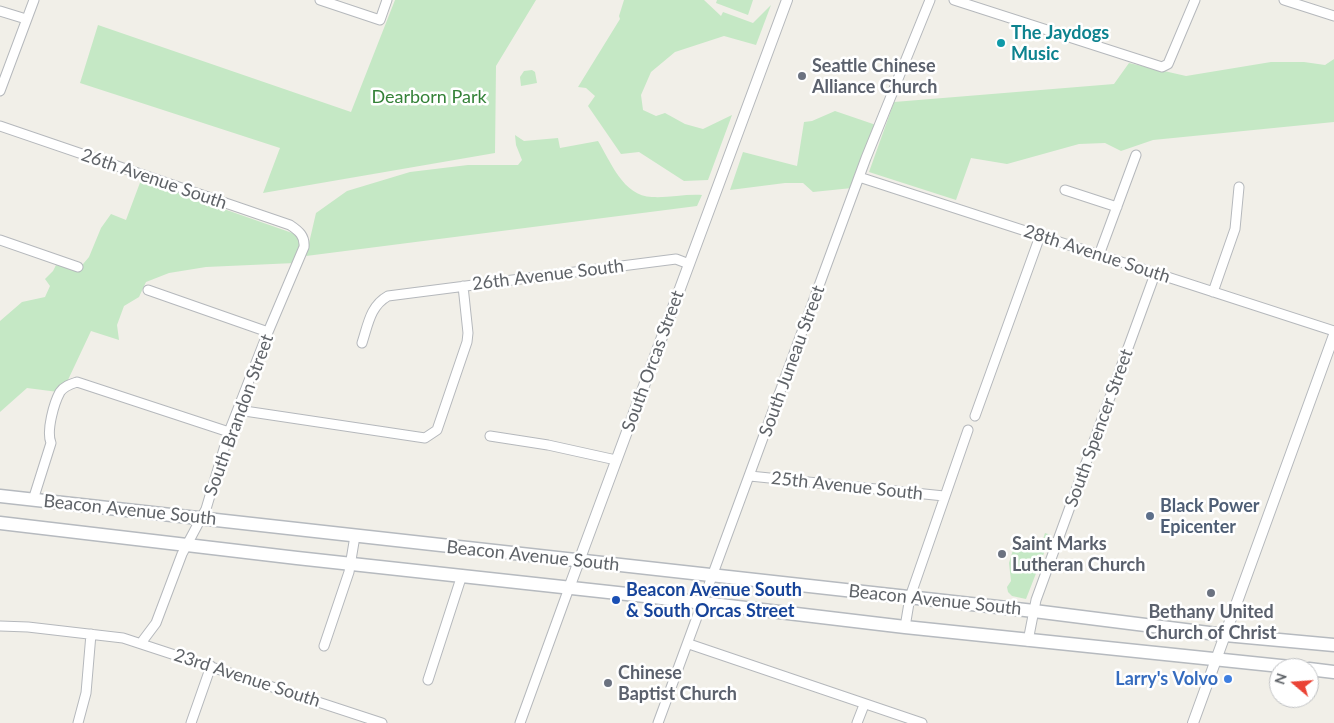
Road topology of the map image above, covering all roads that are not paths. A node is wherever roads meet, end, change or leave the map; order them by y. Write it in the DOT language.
graph roads {
  1 [pos="34,0"];
  2 [pos="320,0"];
  3 [pos="388,0"];
  4 [pos="786,0"];
  5 [pos="930,0"];
  6 [pos="954,0"];
  7 [pos="1195,0"];
  8 [pos="1284,0"];
  9 [pos="0,11"];
  10 [pos="1334,16"];
  11 [pos="26,20"];
  12 [pos="0,91"];
  13 [pos="0,126"];
  14 [pos="1136,155"];
  15 [pos="860,177"];
  16 [pos="1239,187"];
  17 [pos="1065,190"];
  18 [pos="1117,208"];
  19 [pos="1040,236"];
  20 [pos="304,239"];
  21 [pos="0,240"];
  22 [pos="1099,255"];
  23 [pos="689,264"];
  24 [pos="78,267"];
  25 [pos="1155,274"];
  26 [pos="462,286"];
  27 [pos="148,290"];
  28 [pos="1213,292"];
  29 [pos="1334,331"];
  30 [pos="268,332"];
  31 [pos="1334,336"];
  32 [pos="362,344"];
  33 [pos="238,410"];
  34 [pos="975,416"];
  35 [pos="968,430"];
  36 [pos="229,432"];
  37 [pos="490,436"];
  38 [pos="616,460"];
  39 [pos="750,476"];
  40 [pos="0,496"];
  41 [pos="944,496"];
  42 [pos="33,500"];
  43 [pos="200,518"];
  44 [pos="0,523"];
  45 [pos="355,536"];
  46 [pos="187,544"];
  47 [pos="578,561"];
  48 [pos="350,564"];
  49 [pos="462,575"];
  50 [pos="714,575"];
  51 [pos="569,588"];
  52 [pos="910,597"];
  53 [pos="703,604"];
  54 [pos="1034,611"];
  55 [pos="0,626"];
  56 [pos="905,627"];
  57 [pos="91,634"];
  58 [pos="1225,635"];
  59 [pos="1028,641"];
  60 [pos="141,642"];
  61 [pos="688,644"];
  62 [pos="1334,645"];
  63 [pos="324,646"];
  64 [pos="1217,659"];
  65 [pos="1269,665"];
  66 [pos="212,666"];
  67 [pos="1319,670"];
  68 [pos="1334,672"];
  69 [pos="428,680"];
  70 [pos="864,704"];
  71 [pos="78,723"];
  72 [pos="191,723"];
  73 [pos="382,723"];
  74 [pos="520,723"];
  75 [pos="658,723"];
  76 [pos="857,723"];
  77 [pos="922,723"];
  78 [pos="1193,723"];
  1 -- 11 [label="street"];
  2 -- 3 [label="street"];
  4 -- 23 [label="street, South Orcas Street"];
  5 -- 15 [label="street, South Juneau Street"];
  6 -- 7 [label="street"];
  8 -- 10 [label="street"];
  9 -- 11 [label="street"];
  11 -- 12 [label="street"];
  13 -- 20 [label="street, 26th Avenue South"];
  14 -- 18 [label="street"];
  15 -- 19 [label="street, 28th Avenue South"];
  15 -- 39 [label="street, South Juneau Street"];
  16 -- 28 [label="street"];
  17 -- 18 [label="street"];
  18 -- 22 [label="street"];
  19 -- 22 [label="street, 28th Avenue South"];
  19 -- 34 [label="street"];
  20 -- 30 [label="street, South Brandon Street"];
  21 -- 24 [label="street"];
  22 -- 25 [label="street, 28th Avenue South"];
  23 -- 26 [label="street, 26th Avenue South"];
  23 -- 38 [label="street, South Orcas Street"];
  25 -- 28 [label="street, 28th Avenue South"];
  25 -- 54 [label="street, South Spencer Street"];
  26 -- 32 [label="street, 26th Avenue South"];
  26 -- 33 [label="street"];
  27 -- 30 [label="street"];
  28 -- 29 [label="street, 28th Avenue South"];
  30 -- 33 [label="street, South Brandon Street"];
  31 -- 58 [label="street"];
  33 -- 36 [label="street, South Brandon Street"];
  35 -- 41 [label="street"];
  36 -- 42 [label="street"];
  36 -- 43 [label="street, South Brandon Street"];
  37 -- 38 [label="street"];
  38 -- 47 [label="street, South Orcas Street"];
  39 -- 41 [label="street, 25th Avenue South"];
  39 -- 50 [label="street, South Juneau Street"];
  40 -- 42 [label="main road, Beacon Avenue South"];
  41 -- 52 [label="street"];
  42 -- 43 [label="main road, Beacon Avenue South"];
  43 -- 45 [label="main road, Beacon Avenue South"];
  43 -- 46 [label="street, South Brandon Street"];
  44 -- 46 [label="main road, Beacon Avenue South"];
  45 -- 47 [label="main road, Beacon Avenue South"];
  45 -- 48 [label="street"];
  46 -- 48 [label="main road, Beacon Avenue South"];
  46 -- 60 [label="street, South Brandon Street"];
  47 -- 50 [label="main road, Beacon Avenue South"];
  47 -- 51 [label="street, South Orcas Street"];
  48 -- 49 [label="main road, Beacon Avenue South"];
  48 -- 63 [label="street"];
  49 -- 51 [label="main road, Beacon Avenue South"];
  49 -- 69 [label="street"];
  50 -- 52 [label="main road, Beacon Avenue South"];
  50 -- 53 [label="street, South Juneau Street"];
  51 -- 53 [label="main road, Beacon Avenue South"];
  51 -- 74 [label="street, South Orcas Street"];
  52 -- 54 [label="main road, Beacon Avenue South"];
  52 -- 56 [label="street"];
  53 -- 56 [label="main road, Beacon Avenue South"];
  53 -- 61 [label="street, South Juneau Street"];
  54 -- 58 [label="main road, Beacon Avenue South"];
  54 -- 59 [label="street, South Spencer Street"];
  55 -- 57 [label="street, 23rd Avenue South"];
  56 -- 59 [label="main road, Beacon Avenue South"];
  57 -- 60 [label="street, 23rd Avenue South"];
  57 -- 71 [label="street"];
  58 -- 62 [label="main road, Beacon Avenue South"];
  58 -- 64 [label="street"];
  59 -- 64 [label="main road, Beacon Avenue South"];
  60 -- 66 [label="street, 23rd Avenue South"];
  61 -- 70 [label="street"];
  61 -- 75 [label="street, South Juneau Street"];
  64 -- 65 [label="main road, Beacon Avenue South"];
  64 -- 78 [label="street"];
  66 -- 72 [label="street"];
  66 -- 73 [label="street, 23rd Avenue South"];
  67 -- 68 [label="main road"];
  70 -- 76 [label="street"];
  70 -- 77 [label="street"];
}
